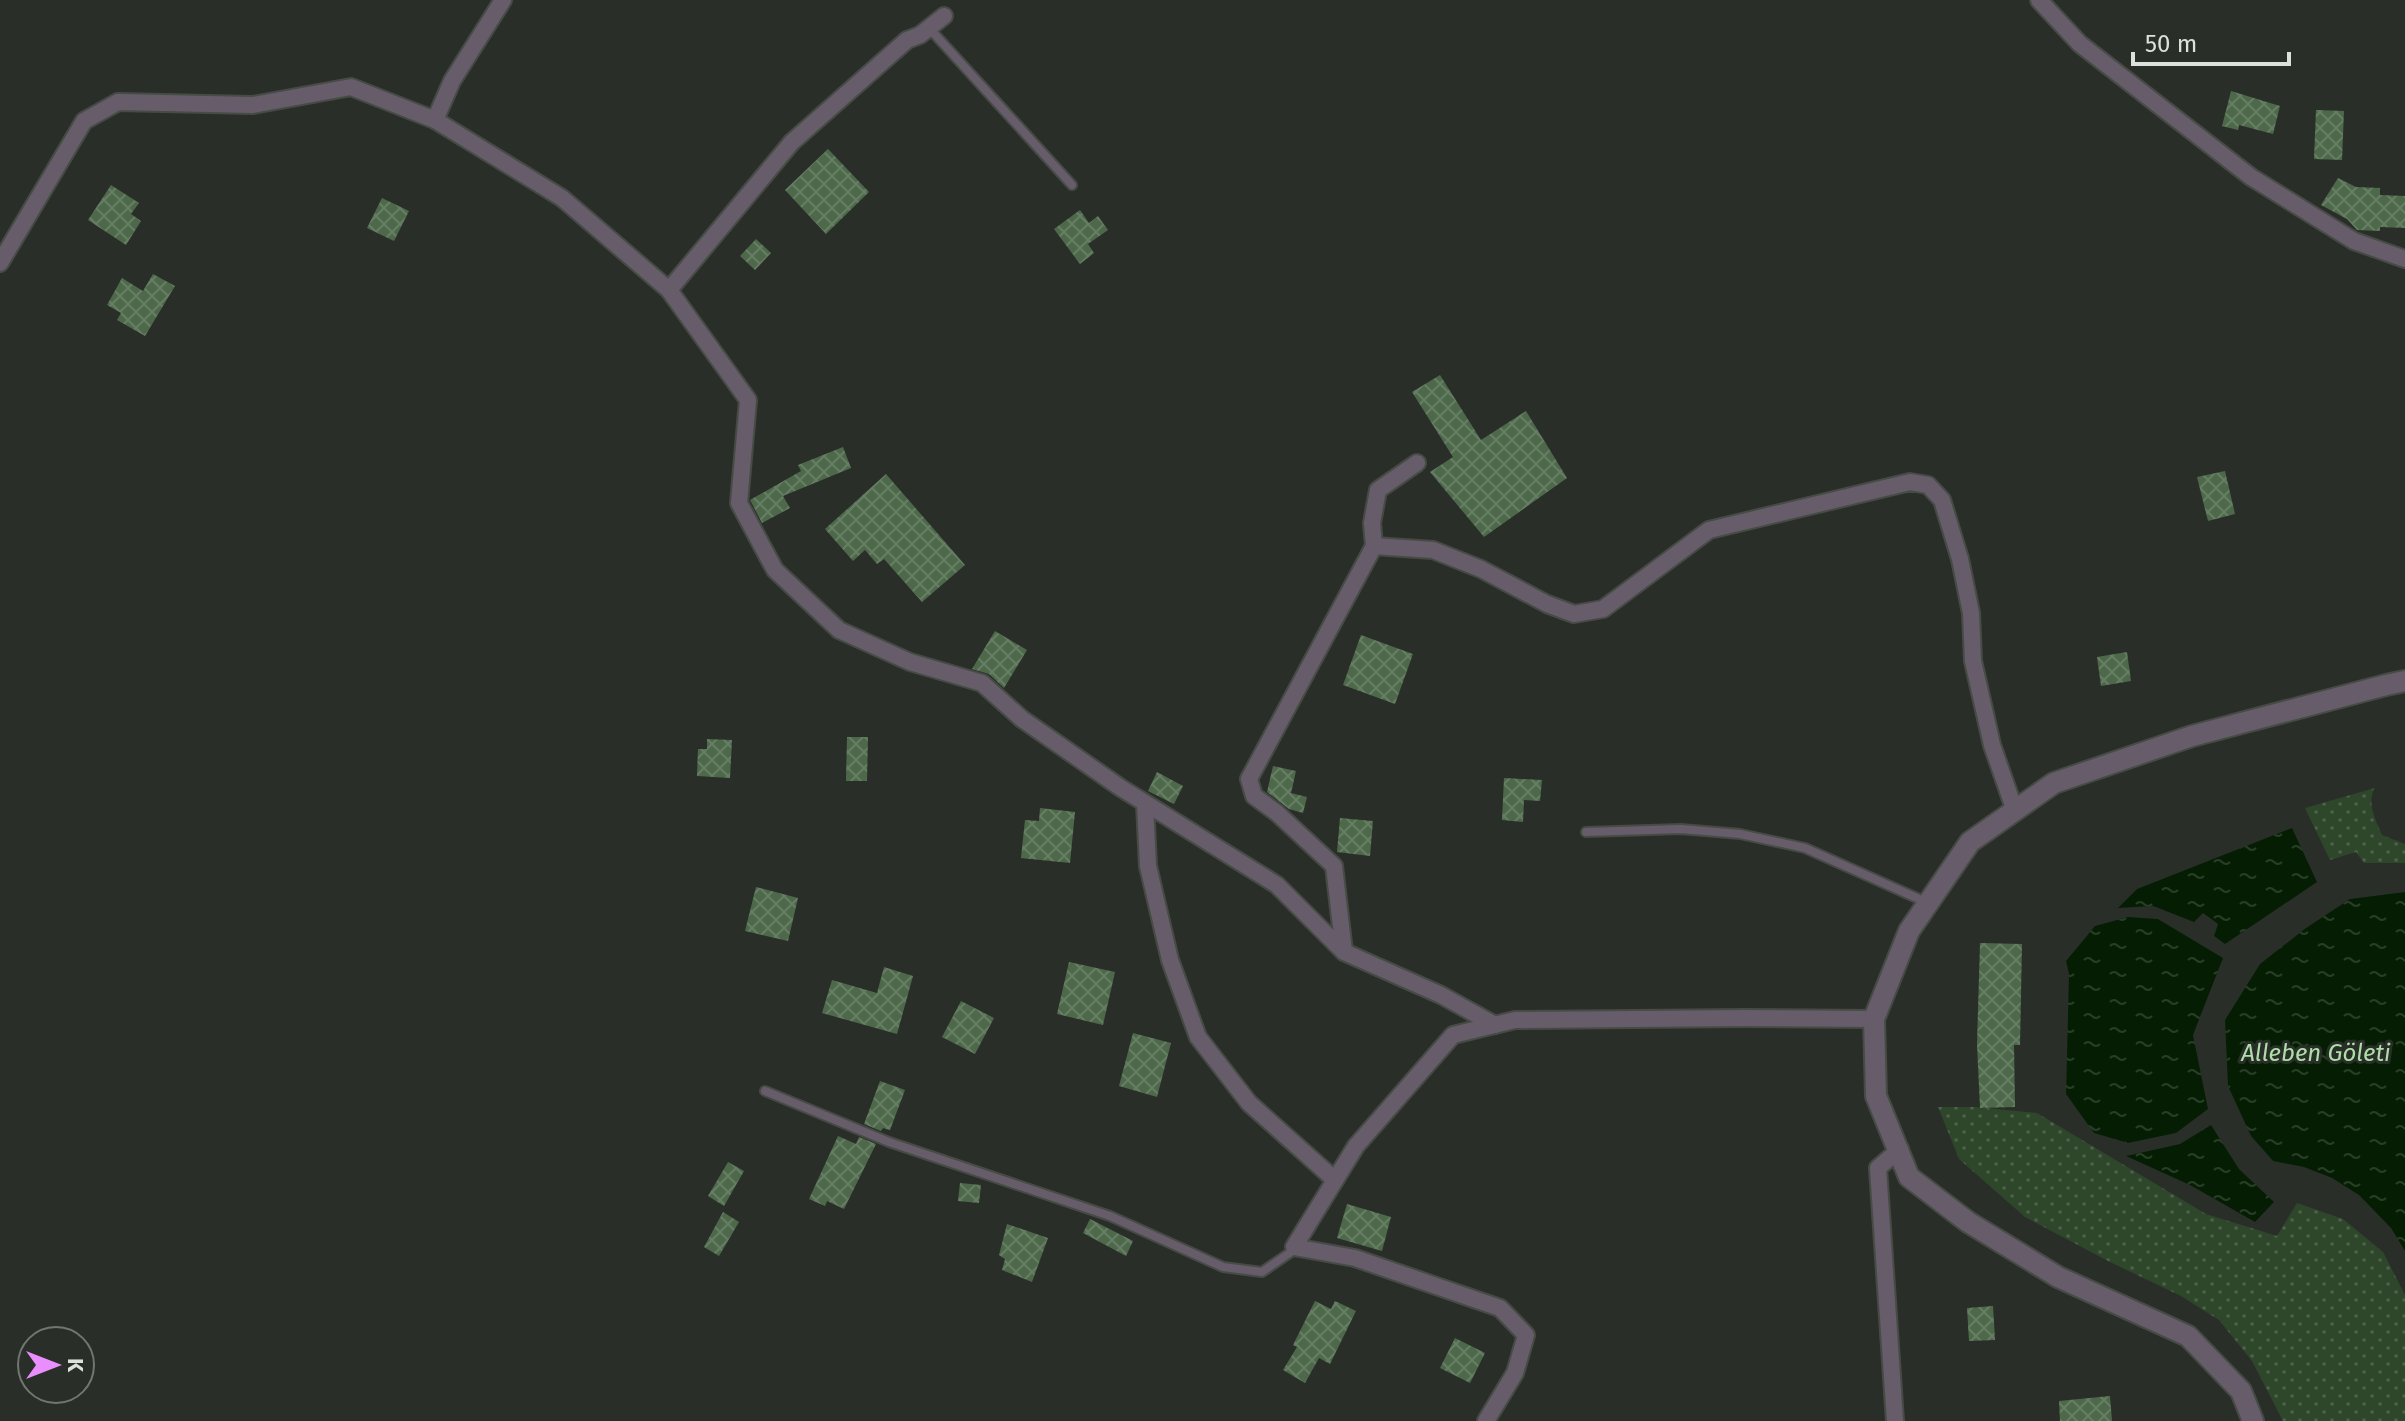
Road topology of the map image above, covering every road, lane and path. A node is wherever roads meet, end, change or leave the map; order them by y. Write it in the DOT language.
graph roads {
  1 [pos="503,0"];
  2 [pos="2039,0"];
  3 [pos="944,16"];
  4 [pos="929,28"];
  5 [pos="435,120"];
  6 [pos="1072,185"];
  7 [pos="2405,259"];
  8 [pos="0,263"];
  9 [pos="669,290"];
  10 [pos="1417,463"];
  11 [pos="1374,546"];
  12 [pos="2405,681"];
  13 [pos="1145,804"];
  14 [pos="2015,811"];
  15 [pos="1586,832"];
  16 [pos="1928,903"];
  17 [pos="1344,952"];
  18 [pos="1874,1019"];
  19 [pos="1495,1025"];
  20 [pos="765,1091"];
  21 [pos="1900,1149"];
  22 [pos="1335,1180"];
  23 [pos="1294,1247"];
  24 [pos="1486,1421"];
  25 [pos="1895,1421"];
  26 [pos="2253,1421"];
  1 -- 5 [label="street"];
  2 -- 7 [label="street"];
  3 -- 4 [label="street"];
  4 -- 6 [label="lane"];
  4 -- 9 [label="street"];
  5 -- 8 [label="street"];
  5 -- 9 [label="street"];
  9 -- 13 [label="street"];
  10 -- 11 [label="street"];
  11 -- 14 [label="street"];
  11 -- 17 [label="street"];
  12 -- 14 [label="street"];
  13 -- 17 [label="street"];
  13 -- 22 [label="street"];
  14 -- 16 [label="street"];
  15 -- 16 [label="lane"];
  16 -- 18 [label="street"];
  17 -- 19 [label="street"];
  18 -- 19 [label="street"];
  18 -- 21 [label="street"];
  19 -- 22 [label="street"];
  20 -- 23 [label="lane"];
  21 -- 25 [label="street"];
  21 -- 26 [label="street"];
  22 -- 23 [label="street"];
  23 -- 24 [label="street"];
}
